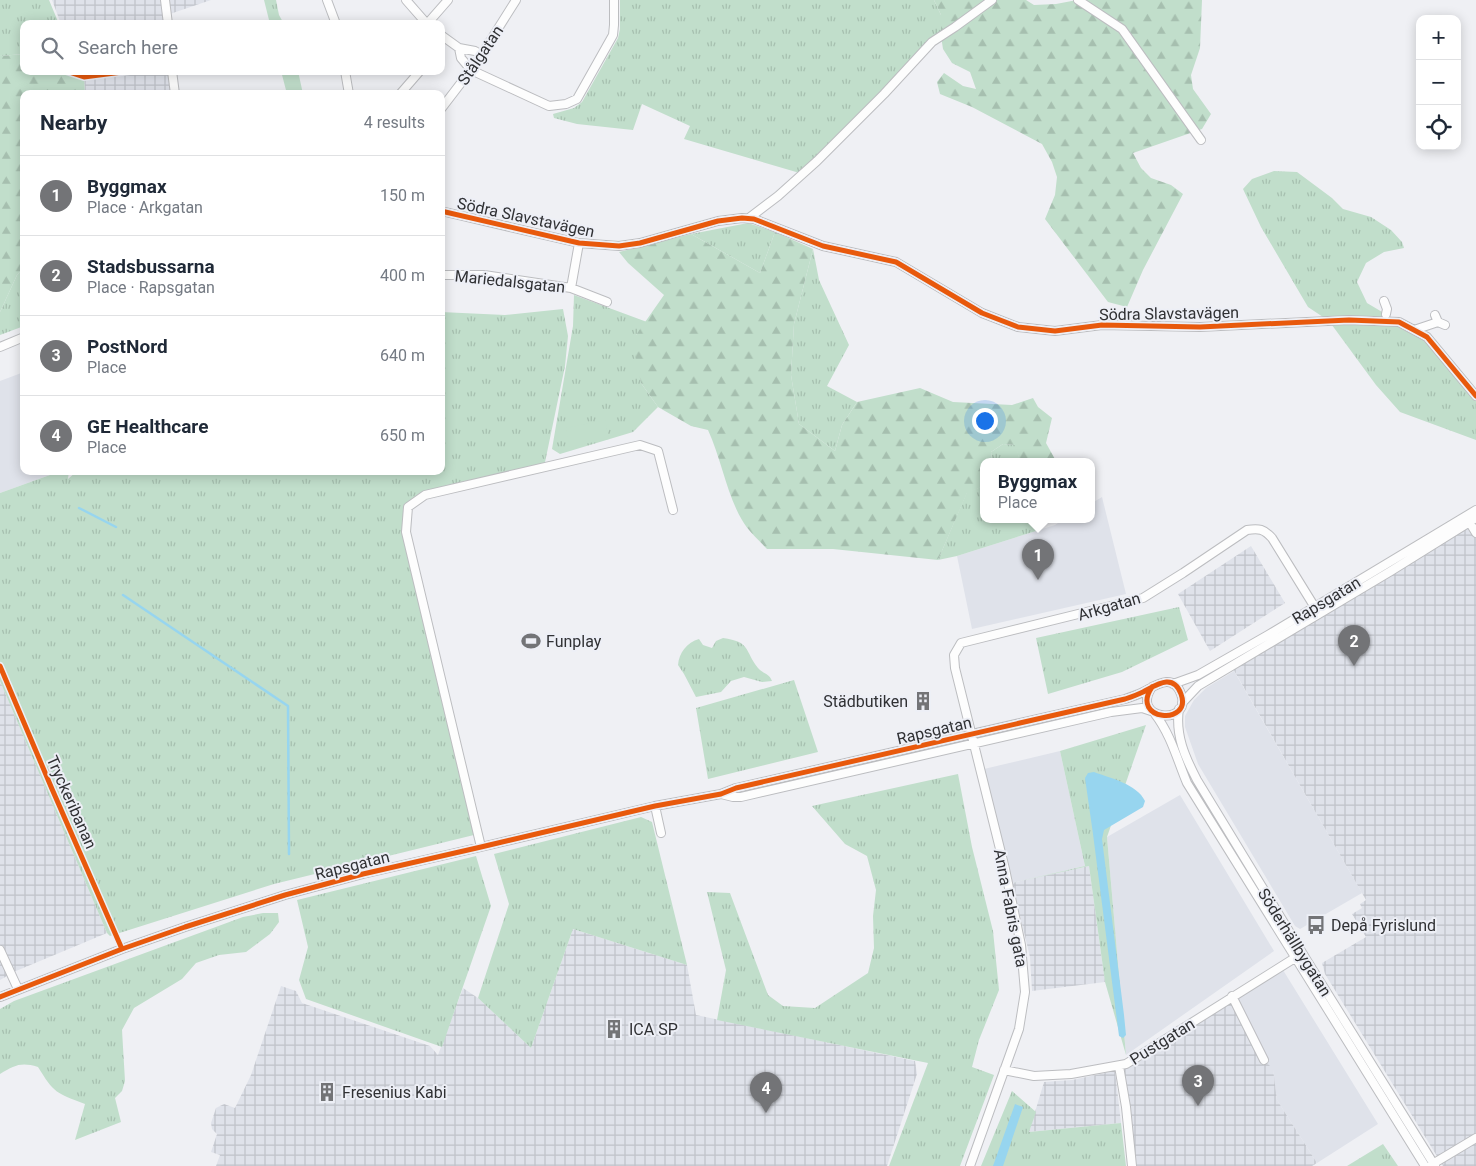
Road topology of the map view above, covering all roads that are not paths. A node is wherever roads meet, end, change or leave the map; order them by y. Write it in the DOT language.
graph roads {
  1 [pos="166,0"];
  2 [pos="327,0"];
  3 [pos="406,0"];
  4 [pos="448,0"];
  5 [pos="516,0"];
  6 [pos="614,0"];
  7 [pos="992,0"];
  8 [pos="1078,0"];
  9 [pos="168,20"];
  10 [pos="334,20"];
  11 [pos="424,20"];
  12 [pos="430,20"];
  13 [pos="445,41"];
  14 [pos="459,48"];
  15 [pos="482,55"];
  16 [pos="471,70"];
  17 [pos="173,75"];
  18 [pos="346,75"];
  19 [pos="417,75"];
  20 [pos="174,90"];
  21 [pos="347,90"];
  22 [pos="403,90"];
  23 [pos="445,104"];
  24 [pos="1201,140"];
  25 [pos="445,212"];
  26 [pos="749,218"];
  27 [pos="579,243"];
  28 [pos="445,275"];
  29 [pos="571,288"];
  30 [pos="1384,301"];
  31 [pos="607,302"];
  32 [pos="1386,314"];
  33 [pos="1439,321"];
  34 [pos="1414,330"];
  35 [pos="20,339"];
  36 [pos="0,347"];
  37 [pos="1476,396"];
  38 [pos="673,510"];
  39 [pos="1476,510"];
  40 [pos="1470,519"];
  41 [pos="1476,533"];
  42 [pos="1317,611"];
  43 [pos="1173,684"];
  44 [pos="1152,687"];
  45 [pos="1181,706"];
  46 [pos="1153,712"];
  47 [pos="971,734"];
  48 [pos="973,744"];
  49 [pos="720,794"];
  50 [pos="656,806"];
  51 [pos="661,833"];
  52 [pos="481,847"];
  53 [pos="0,950"];
  54 [pos="1299,955"];
  55 [pos="18,989"];
  56 [pos="1232,996"];
  57 [pos="0,997"];
  58 [pos="1264,1060"];
  59 [pos="1120,1066"];
  60 [pos="1004,1070"];
  61 [pos="1476,1138"];
  62 [pos="1433,1165"];
  63 [pos="970,1166"];
  64 [pos="1132,1166"];
  65 [pos="1424,1166"];
  1 -- 9 [label="street"];
  2 -- 10 [label="street"];
  3 -- 11 [label="street"];
  4 -- 12 [label="street"];
  5 -- 15 [label="street, Stålgatan"];
  6 -- 16 [label="street"];
  7 -- 26 [label="street"];
  8 -- 24 [label="street"];
  13 -- 14 [label="street"];
  14 -- 15 [label="street"];
  14 -- 16 [label="street"];
  15 -- 16 [label="street, Stålgatan"];
  16 -- 23 [label="street, Stålgatan"];
  17 -- 20 [label="street"];
  18 -- 21 [label="street"];
  19 -- 22 [label="street"];
  25 -- 27 [label="street, Södra Slavstavägen"];
  26 -- 27 [label="street, Södra Slavstavägen"];
  26 -- 34 [label="street, Södra Slavstavägen"];
  27 -- 29 [label="street"];
  28 -- 29 [label="street, Mariedalsgatan"];
  29 -- 31 [label="street, Mariedalsgatan"];
  30 -- 32 [label="street"];
  33 -- 34 [label="street"];
  34 -- 37 [label="street, Södra Slavstavägen"];
  35 -- 36 [label="street"];
  38 -- 52 [label="street"];
  39 -- 40 [label="street, Rapsgatan"];
  40 -- 41 [label="street"];
  40 -- 42 [label="street, Rapsgatan"];
  42 -- 43 [label="street, Rapsgatan"];
  42 -- 45 [label="street, Rapsgatan"];
  42 -- 47 [label="street, Arkgatan"];
  43 -- 44 [label="street"];
  43 -- 45 [label="street"];
  44 -- 46 [label="street"];
  44 -- 47 [label="street, Rapsgatan"];
  45 -- 46 [label="street"];
  45 -- 54 [label="street, Söderhällbygatan"];
  46 -- 48 [label="street, Rapsgatan"];
  46 -- 54 [label="street, Söderhällbygatan"];
  47 -- 48 [label="street, Anna Fabris gata"];
  47 -- 49 [label="street, Rapsgatan"];
  48 -- 49 [label="street, Rapsgatan"];
  48 -- 60 [label="street, Anna Fabris gata"];
  49 -- 50 [label="street, Rapsgatan"];
  50 -- 51 [label="street"];
  50 -- 52 [label="street, Rapsgatan"];
  52 -- 55 [label="street, Rapsgatan"];
  53 -- 55 [label="street"];
  54 -- 56 [label="street, Pustgatan"];
  54 -- 62 [label="street, Söderhällbygatan"];
  54 -- 65 [label="street, Söderhällbygatan"];
  55 -- 57 [label="street, Rapsgatan"];
  56 -- 58 [label="street"];
  56 -- 59 [label="street, Pustgatan"];
  59 -- 60 [label="street, Pustgatan"];
  59 -- 64 [label="street"];
  60 -- 63 [label="street, Anna Fabris gata"];
  61 -- 62 [label="street"];
}
